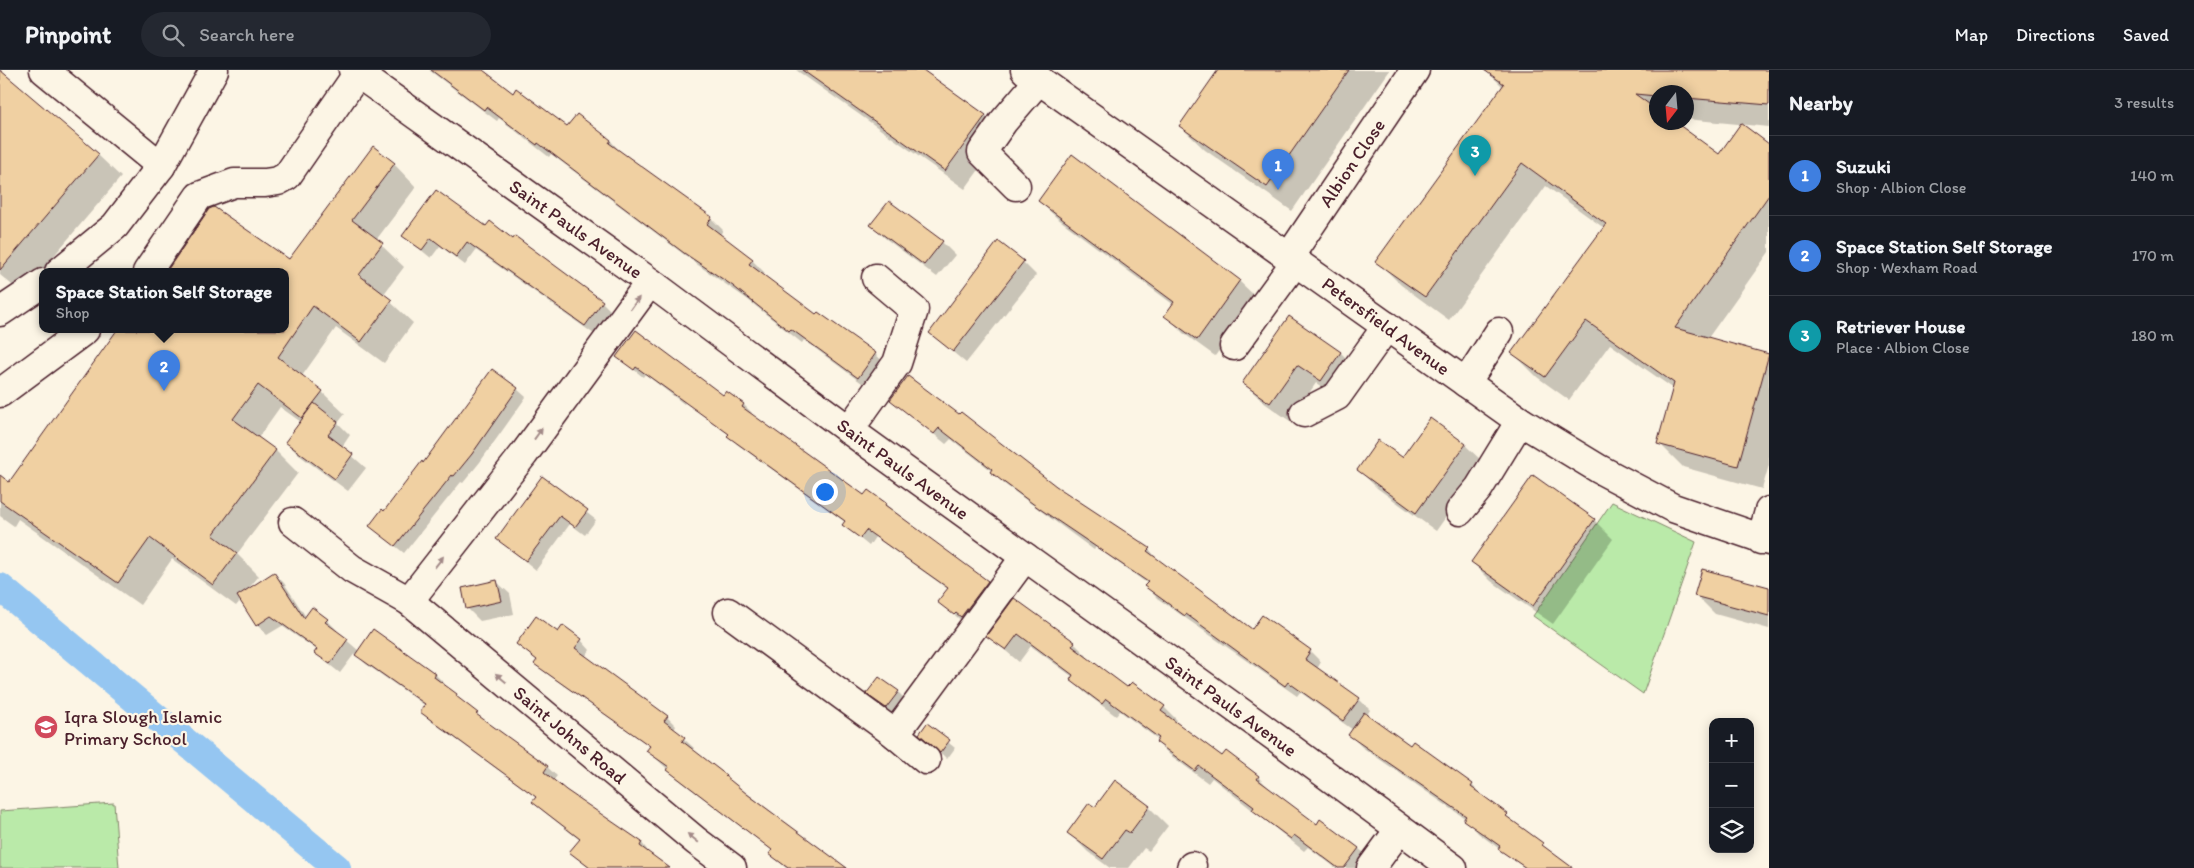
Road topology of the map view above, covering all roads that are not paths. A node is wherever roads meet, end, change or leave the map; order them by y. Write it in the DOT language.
graph roads {
  1 [pos="44,70"];
  2 [pos="214,70"];
  3 [pos="1415,70"];
  4 [pos="356,72"];
  5 [pos="1032,75"];
  6 [pos="161,166"];
  7 [pos="1016,186"];
  8 [pos="1292,259"];
  9 [pos="63,268"];
  10 [pos="150,268"];
  11 [pos="876,278"];
  12 [pos="650,282"];
  13 [pos="39,287"];
  14 [pos="0,312"];
  15 [pos="1387,326"];
  16 [pos="1498,332"];
  17 [pos="80,333"];
  18 [pos="1234,346"];
  19 [pos="1466,383"];
  20 [pos="0,393"];
  21 [pos="1304,413"];
  22 [pos="1520,421"];
  23 [pos="849,430"];
  24 [pos="1460,511"];
  25 [pos="1769,511"];
  26 [pos="293,522"];
  27 [pos="1765,541"];
  28 [pos="1025,557"];
  29 [pos="409,601"];
  30 [pos="728,612"];
  31 [pos="895,734"];
  32 [pos="926,760"];
  33 [pos="1399,830"];
  34 [pos="732,868"];
  35 [pos="1371,868"];
  36 [pos="1453,868"];
  1 -- 6 [label="street"];
  2 -- 6 [label="street"];
  3 -- 8 [label="street, Albion Close"];
  4 -- 10 [label="street"];
  4 -- 12 [label="street, Saint Pauls Avenue"];
  5 -- 7 [label="street"];
  5 -- 8 [label="street, Petersfield Avenue"];
  6 -- 9 [label="street"];
  8 -- 15 [label="street, Petersfield Avenue"];
  8 -- 18 [label="street, Albion Close"];
  11 -- 23 [label="street"];
  12 -- 23 [label="street, Saint Pauls Avenue"];
  29 -- 12 [label="street, one-way"];
  13 -- 14 [label="street"];
  15 -- 19 [label="street, Petersfield Avenue"];
  15 -- 21 [label="street"];
  16 -- 19 [label="street"];
  17 -- 20 [label="street"];
  19 -- 22 [label="street, Petersfield Avenue"];
  22 -- 24 [label="street"];
  22 -- 27 [label="street, Petersfield Avenue"];
  23 -- 28 [label="street, Saint Pauls Avenue"];
  25 -- 27 [label="street"];
  26 -- 29 [label="street, Saint Johns Road"];
  28 -- 31 [label="street"];
  28 -- 33 [label="street, Saint Pauls Avenue"];
  34 -- 29 [label="street, Saint Johns Road, one-way"];
  30 -- 31 [label="street"];
  31 -- 32 [label="street"];
  33 -- 35 [label="street"];
  33 -- 36 [label="street, Saint Pauls Avenue"];
}
